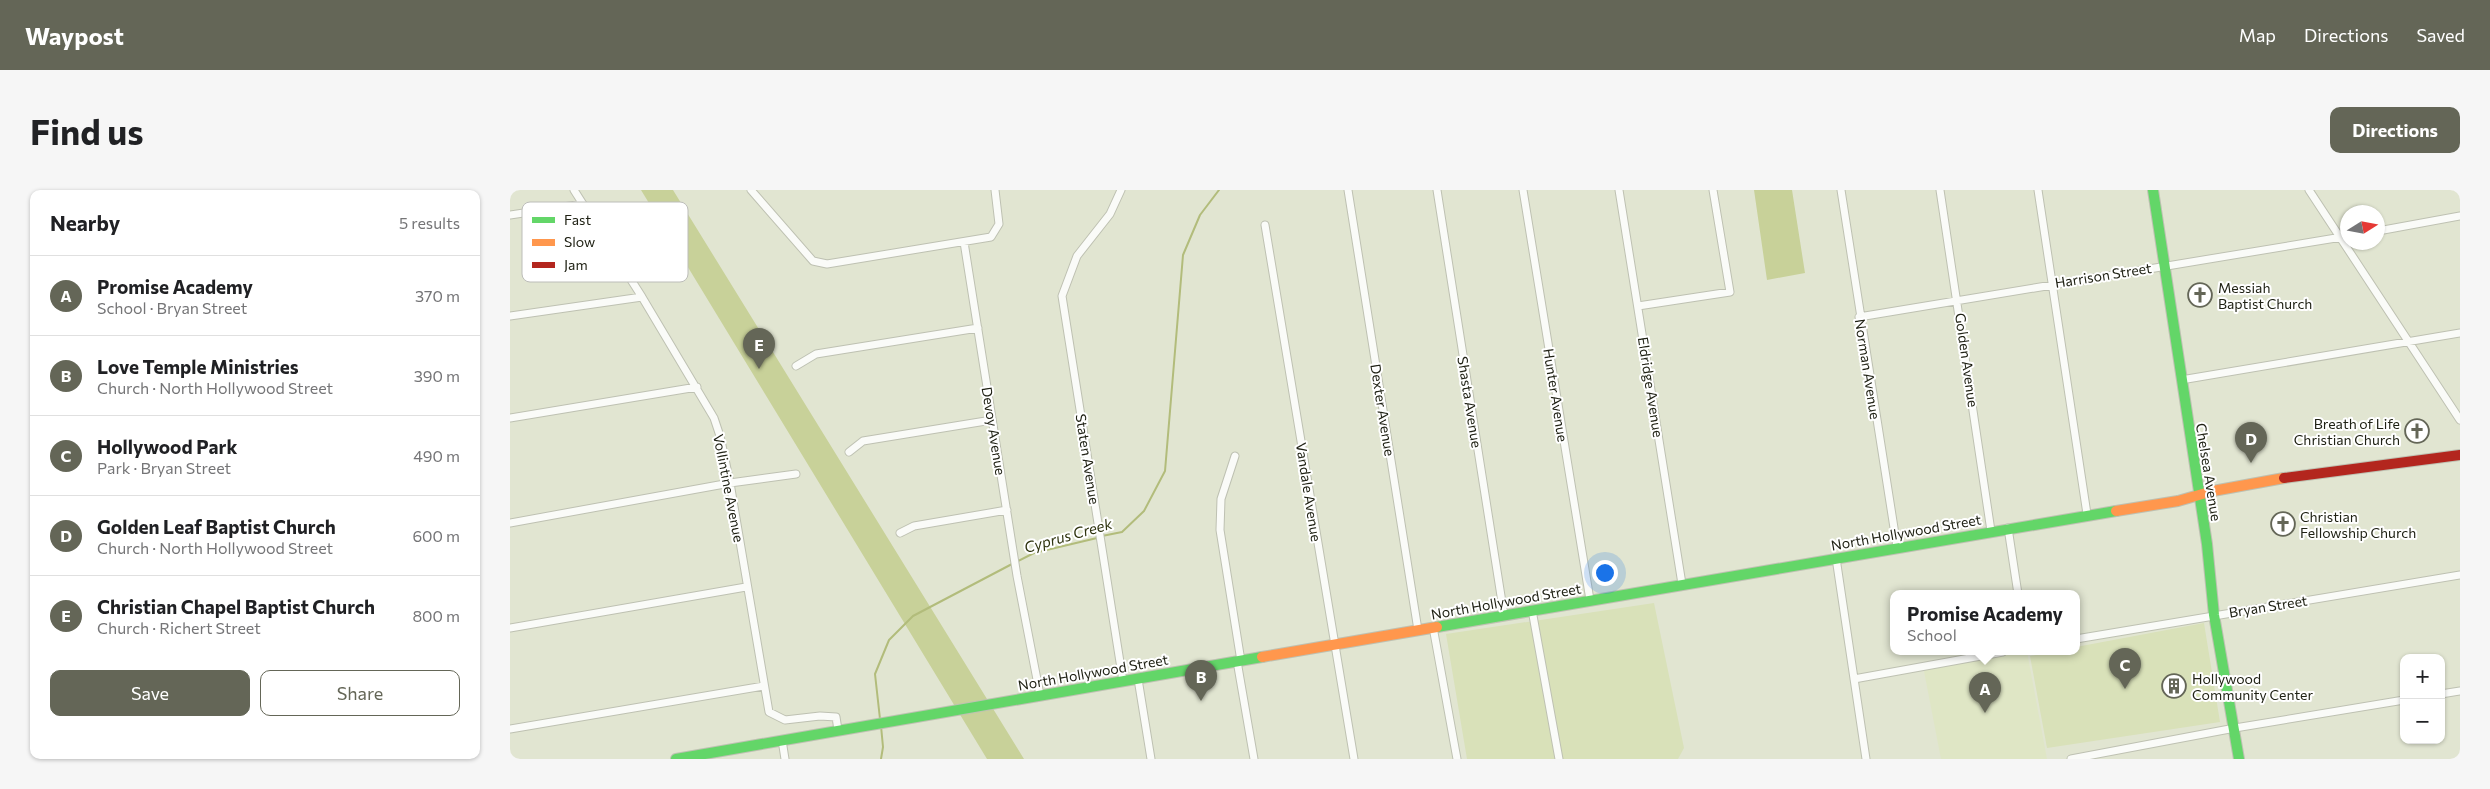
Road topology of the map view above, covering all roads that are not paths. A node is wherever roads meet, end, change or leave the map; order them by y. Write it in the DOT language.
graph roads {
  1 [pos="574,190"];
  2 [pos="751,190"];
  3 [pos="995,190"];
  4 [pos="1121,190"];
  5 [pos="1348,190"];
  6 [pos="1437,190"];
  7 [pos="1523,190"];
  8 [pos="1619,190"];
  9 [pos="1714,190"];
  10 [pos="1841,190"];
  11 [pos="1940,190"];
  12 [pos="2038,190"];
  13 [pos="2153,190"];
  14 [pos="2309,190"];
  15 [pos="582,202"];
  16 [pos="2460,216"];
  17 [pos="1265,225"];
  18 [pos="2385,229"];
  19 [pos="2340,231"];
  20 [pos="2340,237"];
  21 [pos="964,242"];
  22 [pos="2353,250"];
  23 [pos="2164,265"];
  24 [pos="632,282"];
  25 [pos="2052,283"];
  26 [pos="642,297"];
  27 [pos="1958,300"];
  28 [pos="1638,306"];
  29 [pos="510,316"];
  30 [pos="1859,317"];
  31 [pos="978,328"];
  32 [pos="2460,334"];
  33 [pos="2409,342"];
  34 [pos="796,366"];
  35 [pos="2181,380"];
  36 [pos="697,387"];
  37 [pos="510,418"];
  38 [pos="992,420"];
  39 [pos="2460,420"];
  40 [pos="849,452"];
  41 [pos="2460,455"];
  42 [pos="1235,456"];
  43 [pos="796,474"];
  44 [pos="730,483"];
  45 [pos="2198,494"];
  46 [pos="1007,510"];
  47 [pos="2087,514"];
  48 [pos="510,523"];
  49 [pos="2008,528"];
  50 [pos="1992,531"];
  51 [pos="900,533"];
  52 [pos="1897,548"];
  53 [pos="1836,558"];
  54 [pos="2460,574"];
  55 [pos="1682,584"];
  56 [pos="746,586"];
  57 [pos="2017,590"];
  58 [pos="1590,600"];
  59 [pos="1532,610"];
  60 [pos="1504,615"];
  61 [pos="2214,615"];
  62 [pos="1433,627"];
  63 [pos="510,628"];
  64 [pos="1418,630"];
  65 [pos="2080,638"];
  66 [pos="1333,644"];
  67 [pos="1986,655"];
  68 [pos="1239,661"];
  69 [pos="1138,679"];
  70 [pos="1854,679"];
  71 [pos="1123,681"];
  72 [pos="764,686"];
  73 [pos="2460,691"];
  74 [pos="2445,693"];
  75 [pos="1040,695"];
  76 [pos="2400,701"];
  77 [pos="2235,728"];
  78 [pos="510,729"];
  79 [pos="838,730"];
  80 [pos="782,740"];
  81 [pos="676,759"];
  82 [pos="785,759"];
  83 [pos="1151,759"];
  84 [pos="1254,759"];
  85 [pos="1354,759"];
  86 [pos="1457,759"];
  87 [pos="1559,759"];
  88 [pos="1866,759"];
  89 [pos="2071,759"];
  90 [pos="2239,759"];
  1 -- 15 [label="street, Vollintine Avenue"];
  2 -- 21 [label="street"];
  3 -- 21 [label="street"];
  4 -- 71 [label="street, Staten Avenue"];
  5 -- 64 [label="street, Dexter Avenue"];
  6 -- 60 [label="street, Shasta Avenue"];
  7 -- 58 [label="street, Hunter Avenue"];
  8 -- 28 [label="street, Eldridge Avenue"];
  9 -- 28 [label="street"];
  10 -- 30 [label="street, Norman Avenue"];
  11 -- 27 [label="street, Golden Avenue"];
  12 -- 25 [label="street"];
  13 -- 23 [label="main road, Chelsea Avenue"];
  14 -- 19 [label="street"];
  16 -- 18 [label="street"];
  17 -- 66 [label="street, Vandale Avenue"];
  20 -- 23 [label="street, Harrison Street"];
  21 -- 31 [label="street, Devoy Avenue"];
  22 -- 33 [label="street"];
  23 -- 25 [label="street, Harrison Street"];
  23 -- 35 [label="main road, Chelsea Avenue"];
  24 -- 26 [label="street, Vollintine Avenue"];
  25 -- 27 [label="street, Harrison Street"];
  25 -- 47 [label="street"];
  26 -- 29 [label="street"];
  26 -- 36 [label="street, Vollintine Avenue"];
  27 -- 30 [label="street, Harrison Street"];
  27 -- 50 [label="street, Golden Avenue"];
  28 -- 55 [label="street, Eldridge Avenue"];
  30 -- 52 [label="street, Norman Avenue"];
  31 -- 34 [label="street"];
  31 -- 38 [label="street, Devoy Avenue"];
  32 -- 33 [label="street"];
  33 -- 35 [label="street"];
  33 -- 39 [label="street"];
  35 -- 45 [label="main road, Chelsea Avenue"];
  36 -- 37 [label="street"];
  36 -- 44 [label="street, Vollintine Avenue"];
  38 -- 40 [label="street"];
  38 -- 46 [label="street, Devoy Avenue"];
  41 -- 45 [label="main road, North Hollywood Street"];
  42 -- 68 [label="street"];
  43 -- 44 [label="street"];
  44 -- 48 [label="street"];
  44 -- 56 [label="street, Vollintine Avenue"];
  45 -- 47 [label="main road, North Hollywood Street"];
  45 -- 61 [label="main road, Chelsea Avenue"];
  46 -- 51 [label="street"];
  46 -- 75 [label="street, Devoy Avenue"];
  47 -- 49 [label="main road, North Hollywood Street"];
  49 -- 50 [label="main road, North Hollywood Street"];
  49 -- 57 [label="street"];
  50 -- 52 [label="main road, North Hollywood Street"];
  52 -- 53 [label="main road, North Hollywood Street"];
  53 -- 55 [label="main road, North Hollywood Street"];
  53 -- 70 [label="street"];
  54 -- 61 [label="street, Bryan Street"];
  55 -- 58 [label="main road, North Hollywood Street"];
  56 -- 63 [label="street"];
  56 -- 72 [label="street, Vollintine Avenue"];
  58 -- 59 [label="main road, North Hollywood Street"];
  59 -- 60 [label="main road, North Hollywood Street"];
  59 -- 87 [label="street"];
  60 -- 62 [label="main road, North Hollywood Street"];
  61 -- 65 [label="street, Bryan Street"];
  61 -- 77 [label="main road, Chelsea Avenue"];
  62 -- 64 [label="main road, North Hollywood Street"];
  62 -- 86 [label="street"];
  64 -- 66 [label="main road, North Hollywood Street"];
  66 -- 68 [label="main road, North Hollywood Street"];
  66 -- 85 [label="street, Vandale Avenue"];
  67 -- 70 [label="street"];
  68 -- 69 [label="main road, North Hollywood Street"];
  68 -- 84 [label="street"];
  69 -- 71 [label="main road, North Hollywood Street"];
  69 -- 83 [label="street"];
  70 -- 88 [label="street"];
  71 -- 75 [label="main road, North Hollywood Street"];
  72 -- 78 [label="street"];
  72 -- 79 [label="street, Vollintine Avenue"];
  73 -- 74 [label="street"];
  75 -- 79 [label="main road, North Hollywood Street"];
  76 -- 77 [label="street"];
  77 -- 89 [label="street"];
  77 -- 90 [label="main road, Chelsea Avenue"];
  79 -- 80 [label="main road, North Hollywood Street"];
  80 -- 81 [label="main road, North Hollywood Street"];
  80 -- 82 [label="street"];
}
